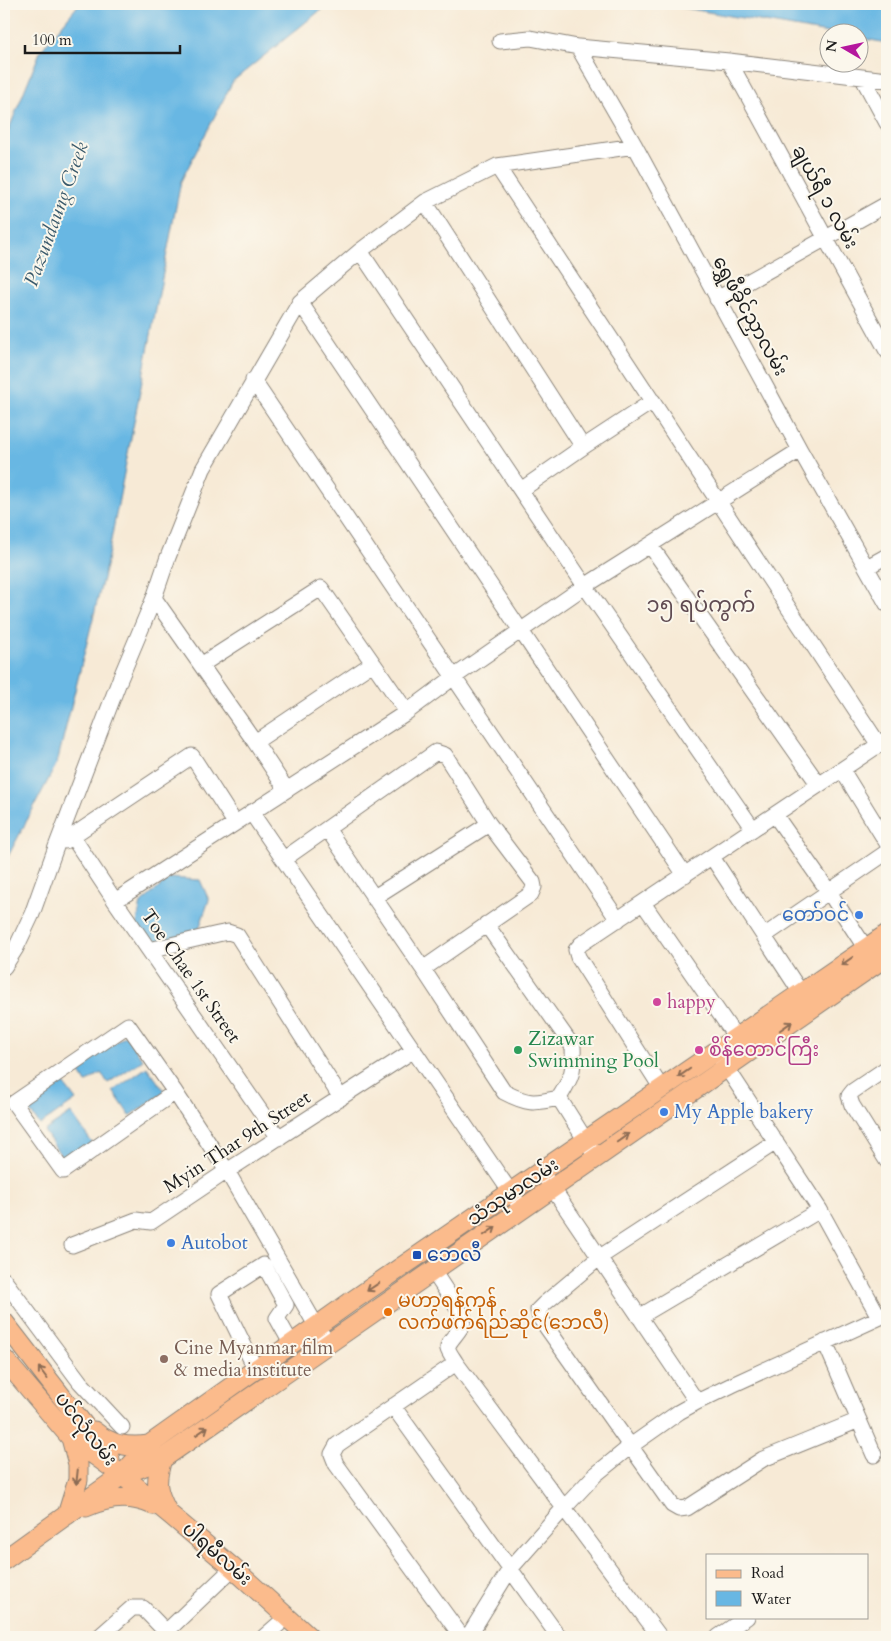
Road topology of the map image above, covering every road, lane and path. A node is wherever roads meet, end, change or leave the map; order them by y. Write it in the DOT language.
graph roads {
  1 [pos="500,41"];
  2 [pos="578,47"];
  3 [pos="729,61"];
  4 [pos="862,77"];
  5 [pos="887,80"];
  6 [pos="887,123"];
  7 [pos="635,146"];
  8 [pos="497,166"];
  9 [pos="425,202"];
  10 [pos="887,204"];
  11 [pos="826,239"];
  12 [pos="360,250"];
  13 [pos="717,300"];
  14 [pos="300,302"];
  15 [pos="887,352"];
  16 [pos="253,380"];
  17 [pos="653,401"];
  18 [pos="583,447"];
  19 [pos="800,450"];
  20 [pos="521,490"];
  21 [pos="718,502"];
  22 [pos="650,545"];
  23 [pos="887,556"];
  24 [pos="867,567"];
  25 [pos="585,586"];
  26 [pos="154,598"];
  27 [pos="887,604"];
  28 [pos="520,631"];
  29 [pos="373,663"];
  30 [pos="201,666"];
  31 [pos="454,677"];
  32 [pos="407,712"];
  33 [pos="255,742"];
  34 [pos="883,742"];
  35 [pos="842,770"];
  36 [pos="819,785"];
  37 [pos="286,789"];
  38 [pos="251,812"];
  39 [pos="775,815"];
  40 [pos="236,823"];
  41 [pos="489,824"];
  42 [pos="753,829"];
  43 [pos="328,830"];
  44 [pos="72,836"];
  45 [pos="887,843"];
  46 [pos="56,847"];
  47 [pos="887,852"];
  48 [pos="712,857"];
  49 [pos="284,859"];
  50 [pos="685,875"];
  51 [pos="829,892"];
  52 [pos="373,898"];
  53 [pos="115,901"];
  54 [pos="643,903"];
  55 [pos="618,920"];
  56 [pos="486,924"];
  57 [pos="887,934"];
  58 [pos="764,936"];
  59 [pos="149,950"];
  60 [pos="876,956"];
  61 [pos="4,967"];
  62 [pos="423,969"];
  63 [pos="806,1001"];
  64 [pos="742,1045"];
  65 [pos="414,1050"];
  66 [pos="721,1060"];
  67 [pos="887,1068"];
  68 [pos="662,1089"];
  69 [pos="175,1092"];
  70 [pos="341,1098"];
  71 [pos="559,1098"];
  72 [pos="279,1138"];
  73 [pos="776,1142"];
  74 [pos="592,1149"];
  75 [pos="887,1161"];
  76 [pos="227,1171"];
  77 [pos="542,1172"];
  78 [pos="552,1188"];
  79 [pos="511,1193"];
  80 [pos="522,1209"];
  81 [pos="820,1210"];
  82 [pos="72,1245"];
  83 [pos="600,1257"];
  84 [pos="433,1271"];
  85 [pos="394,1273"];
  86 [pos="4,1280"];
  87 [pos="407,1290"];
  88 [pos="883,1316"];
  89 [pos="639,1317"];
  90 [pos="4,1322"];
  91 [pos="317,1327"];
  92 [pos="825,1342"];
  93 [pos="328,1343"];
  94 [pos="292,1344"];
  95 [pos="4,1359"];
  96 [pos="456,1363"];
  97 [pos="256,1370"];
  98 [pos="80,1382"];
  99 [pos="57,1391"];
  100 [pos="697,1402"];
  101 [pos="393,1406"];
  102 [pos="859,1420"];
  103 [pos="85,1424"];
  104 [pos="122,1427"];
  105 [pos="72,1438"];
  106 [pos="149,1445"];
  107 [pos="632,1445"];
  108 [pos="874,1455"];
  109 [pos="162,1460"];
  110 [pos="122,1475"];
  111 [pos="564,1508"];
  112 [pos="167,1512"];
  113 [pos="66,1515"];
  114 [pos="4,1560"];
  115 [pos="233,1568"];
  116 [pos="510,1569"];
  117 [pos="288,1616"];
  118 [pos="746,1618"];
  119 [pos="169,1634"];
  120 [pos="100,1637"];
  121 [pos="264,1637"];
  122 [pos="309,1637"];
  123 [pos="462,1637"];
  124 [pos="468,1637"];
  125 [pos="559,1637"];
  126 [pos="660,1637"];
  127 [pos="718,1637"];
  1 -- 2 [label="street"];
  2 -- 3 [label="street"];
  2 -- 7 [label="street, ရွှေဖီခိုင်ညှာလမ်း"];
  3 -- 4 [label="street"];
  3 -- 11 [label="street, ချယ်ရီ ၁ လမ်း"];
  4 -- 5 [label="street"];
  4 -- 6 [label="street"];
  7 -- 8 [label="street"];
  7 -- 13 [label="street, ရွှေဖီခိုင်ညှာလမ်း"];
  8 -- 9 [label="street"];
  8 -- 17 [label="street"];
  9 -- 12 [label="street"];
  9 -- 18 [label="street"];
  10 -- 11 [label="street"];
  11 -- 13 [label="street"];
  11 -- 15 [label="street, ချယ်ရီ ၁ လမ်း"];
  12 -- 14 [label="street"];
  12 -- 20 [label="street"];
  13 -- 19 [label="street, ရွှေဖီခိုင်ညှာလမ်း"];
  14 -- 16 [label="street"];
  14 -- 28 [label="street"];
  16 -- 26 [label="street"];
  16 -- 31 [label="street"];
  17 -- 18 [label="street"];
  17 -- 21 [label="street"];
  18 -- 20 [label="street"];
  19 -- 21 [label="street"];
  19 -- 24 [label="street, ရွှေဖီခိုင်ညှာလမ်း"];
  20 -- 25 [label="street"];
  21 -- 22 [label="street"];
  21 -- 34 [label="street"];
  22 -- 25 [label="street"];
  22 -- 36 [label="street"];
  23 -- 24 [label="street"];
  24 -- 27 [label="street, ရွှေဖီခိုင်ညှာလမ်း"];
  25 -- 28 [label="street"];
  25 -- 42 [label="street"];
  26 -- 30 [label="street"];
  26 -- 46 [label="street"];
  28 -- 31 [label="street"];
  28 -- 50 [label="street"];
  29 -- 30 [label="street"];
  29 -- 32 [label="street"];
  29 -- 33 [label="street"];
  30 -- 33 [label="street"];
  31 -- 32 [label="street"];
  31 -- 55 [label="street"];
  32 -- 37 [label="street"];
  33 -- 37 [label="street"];
  34 -- 35 [label="street"];
  35 -- 36 [label="street"];
  35 -- 45 [label="street"];
  36 -- 39 [label="street"];
  37 -- 38 [label="street"];
  38 -- 40 [label="street"];
  38 -- 49 [label="street"];
  39 -- 42 [label="street"];
  39 -- 51 [label="street"];
  40 -- 44 [label="street"];
  40 -- 53 [label="street"];
  41 -- 43 [label="street"];
  41 -- 52 [label="street"];
  41 -- 56 [label="street"];
  42 -- 48 [label="street"];
  43 -- 49 [label="street"];
  43 -- 52 [label="street"];
  44 -- 46 [label="street"];
  44 -- 53 [label="street, Toe Chae 1st Street"];
  46 -- 61 [label="street"];
  47 -- 51 [label="street"];
  48 -- 50 [label="street"];
  48 -- 58 [label="street"];
  49 -- 65 [label="street"];
  50 -- 54 [label="street"];
  51 -- 58 [label="street"];
  51 -- 60 [label="street"];
  52 -- 62 [label="street"];
  53 -- 59 [label="street, Toe Chae 1st Street"];
  54 -- 55 [label="street"];
  54 -- 64 [label="street"];
  55 -- 68 [label="street"];
  56 -- 62 [label="street"];
  56 -- 71 [label="street"];
  57 -- 60 [label="main road, သံသုမာလမ်း"];
  58 -- 63 [label="street"];
  59 -- 70 [label="street"];
  59 -- 72 [label="street, Toe Chae 1st Street"];
  60 -- 63 [label="main road, သံသုမာလမ်း"];
  62 -- 71 [label="street"];
  63 -- 64 [label="main road, သံသုမာလမ်း"];
  64 -- 66 [label="main road, သံသုမာလမ်း"];
  65 -- 70 [label="street, Myin Thar 9th Street"];
  65 -- 79 [label="street"];
  66 -- 68 [label="main road, သံသုမာလမ်း, one-way"];
  66 -- 73 [label="street"];
  74 -- 66 [label="main road, သံသုမာလမ်း, one-way"];
  67 -- 75 [label="street"];
  68 -- 74 [label="main road, သံသုမာလမ်း"];
  69 -- 69 [label="street"];
  69 -- 76 [label="street"];
  70 -- 72 [label="street, Myin Thar 9th Street"];
  71 -- 74 [label="street"];
  72 -- 76 [label="street, Myin Thar 9th Street"];
  73 -- 81 [label="street"];
  73 -- 83 [label="street"];
  74 -- 77 [label="main road, သံသုမာလမ်း"];
  74 -- 78 [label="main road, သံသုမာလမ်း"];
  76 -- 82 [label="street, Myin Thar 9th Street"];
  76 -- 91 [label="street"];
  77 -- 78 [label="street"];
  77 -- 79 [label="main road, သံသုမာလမ်း"];
  78 -- 80 [label="main road, သံသုမာလမ်း"];
  78 -- 83 [label="street"];
  79 -- 80 [label="street"];
  79 -- 85 [label="main road, သံသုမာလမ်း"];
  84 -- 80 [label="main road, သံသုမာလမ်း, one-way"];
  81 -- 88 [label="street"];
  81 -- 89 [label="street"];
  83 -- 89 [label="street"];
  83 -- 107 [label="street"];
  84 -- 87 [label="main road, သံသုမာလမ်း"];
  84 -- 96 [label="street"];
  85 -- 87 [label="main road"];
  85 -- 91 [label="main road, သံသုမာလမ်း, one-way"];
  86 -- 98 [label="street"];
  87 -- 93 [label="main road, သံသုမာလမ်း"];
  88 -- 92 [label="street"];
  89 -- 100 [label="street"];
  99 -- 90 [label="main road, ပင်လုံလမ်း, one-way"];
  91 -- 93 [label="street"];
  91 -- 94 [label="main road, သံသုမာလမ်း"];
  92 -- 100 [label="street"];
  92 -- 102 [label="street"];
  109 -- 93 [label="main road, သံသုမာလမ်း, one-way"];
  94 -- 97 [label="main road, သံသုမာလမ်း"];
  94 -- 97 [label="street"];
  95 -- 105 [label="main road, ပင်လုံလမ်း"];
  96 -- 101 [label="street"];
  96 -- 111 [label="street"];
  97 -- 106 [label="main road, သံသုမာလမ်း"];
  98 -- 99 [label="street"];
  98 -- 104 [label="street"];
  99 -- 103 [label="main road, ပင်လုံလမ်း"];
  100 -- 107 [label="street"];
  101 -- 116 [label="street"];
  101 -- 123 [label="street"];
  102 -- 107 [label="street"];
  102 -- 108 [label="street"];
  103 -- 106 [label="main road"];
  103 -- 110 [label="main road, ပင်လုံလမ်း"];
  105 -- 110 [label="main road, ပင်လုံလမ်း"];
  105 -- 113 [label="main road, one-way"];
  106 -- 110 [label="main road, သံသုမာလမ်း"];
  107 -- 111 [label="street"];
  109 -- 110 [label="main road, သံသုမာလမ်း"];
  109 -- 112 [label="main road"];
  110 -- 112 [label="main road, ပါရမီလမ်း"];
  110 -- 113 [label="main road, သံသုမာလမ်း"];
  111 -- 116 [label="street"];
  111 -- 126 [label="street"];
  112 -- 113 [label="main road"];
  112 -- 115 [label="main road, ပါရမီလမ်း"];
  113 -- 114 [label="main road, သံသုမာလမ်း"];
  115 -- 117 [label="main road, ပါရမီလမ်း"];
  115 -- 119 [label="street"];
  116 -- 124 [label="street"];
  116 -- 125 [label="street"];
  117 -- 121 [label="street"];
  117 -- 122 [label="main road, ပါရမီလမ်း"];
  118 -- 127 [label="street"];
  119 -- 120 [label="street"];
}
